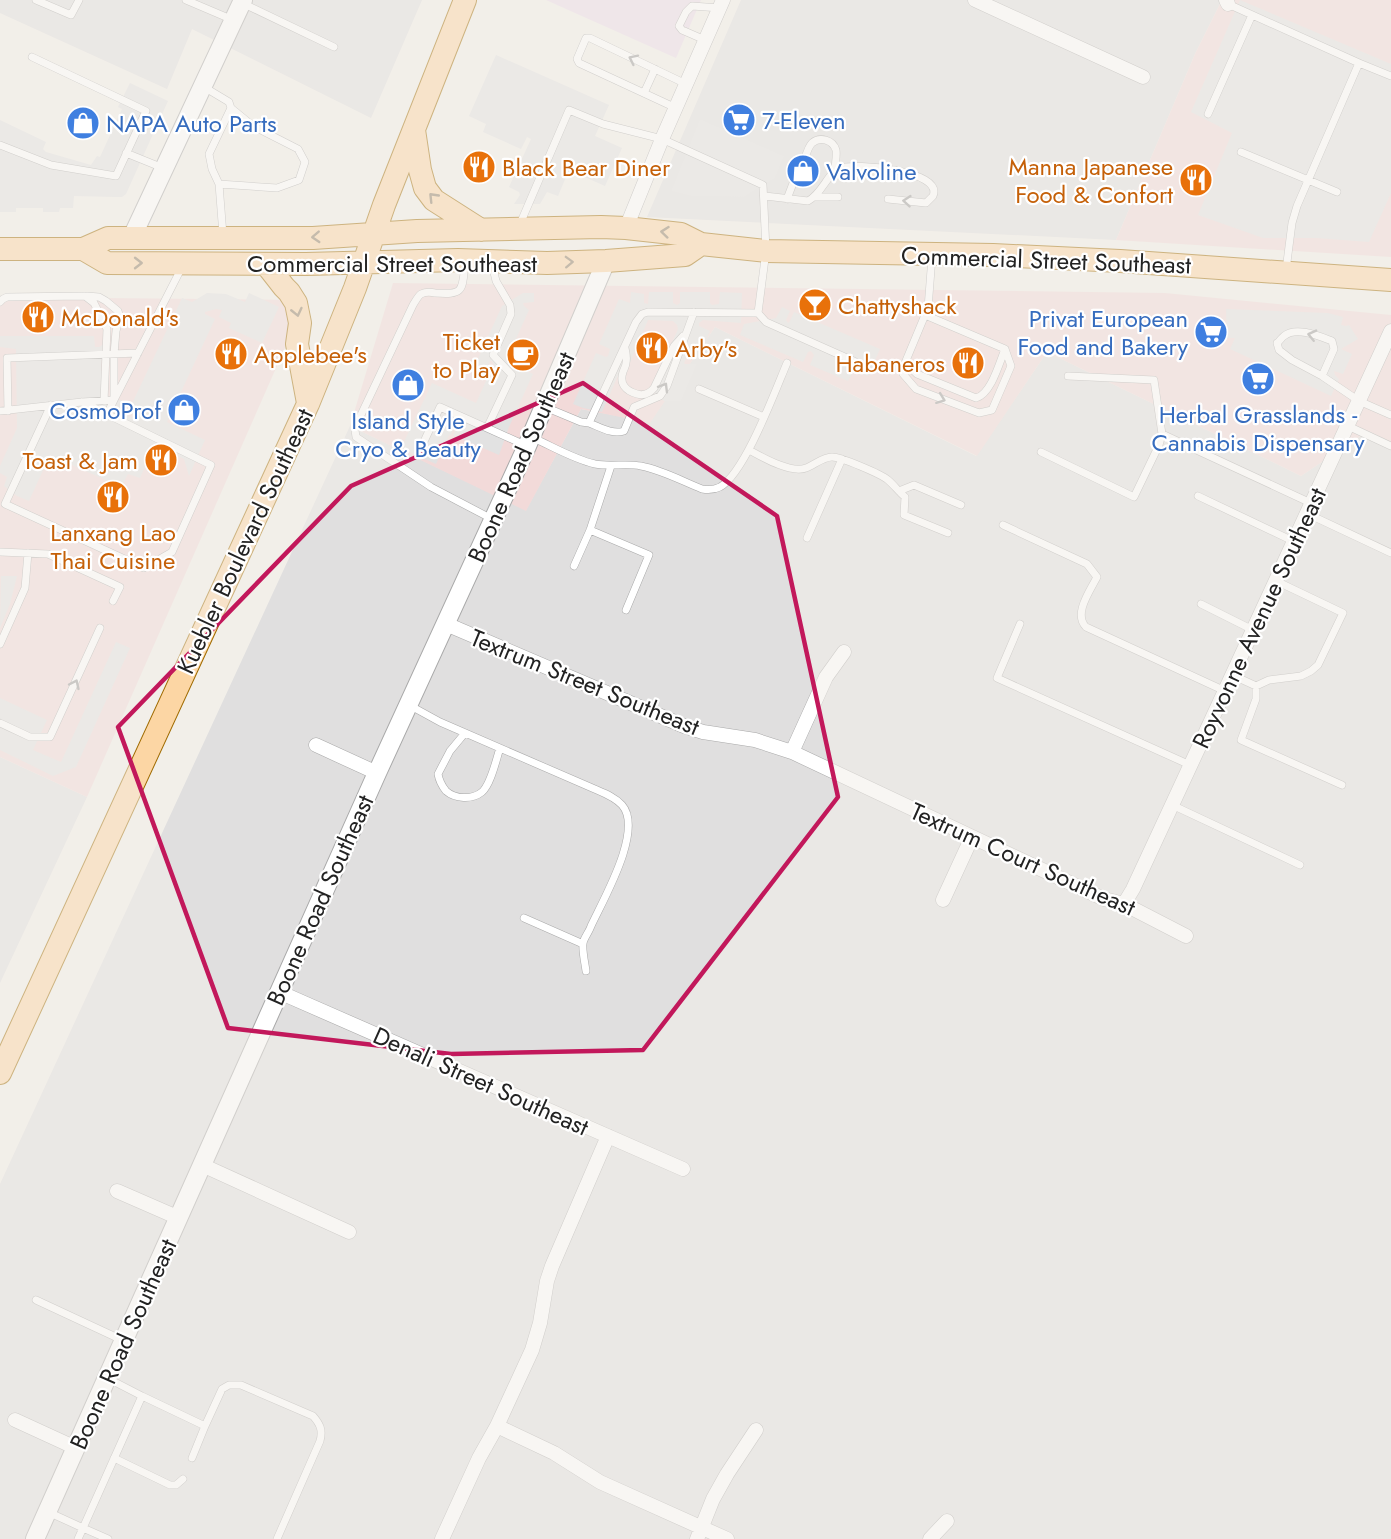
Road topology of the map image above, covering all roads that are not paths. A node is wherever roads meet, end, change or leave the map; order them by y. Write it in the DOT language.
graph roads {
  1 [pos="36,0"];
  2 [pos="79,0"];
  3 [pos="186,0"];
  4 [pos="465,0"];
  5 [pos="975,0"];
  6 [pos="242,2"];
  7 [pos="1227,2"];
  8 [pos="691,3"];
  9 [pos="721,4"];
  10 [pos="1251,15"];
  11 [pos="233,20"];
  12 [pos="705,40"];
  13 [pos="334,47"];
  14 [pos="32,57"];
  15 [pos="1359,63"];
  16 [pos="655,69"];
  17 [pos="1391,76"];
  18 [pos="1143,77"];
  19 [pos="686,84"];
  20 [pos="203,86"];
  21 [pos="644,93"];
  22 [pos="231,108"];
  23 [pos="676,108"];
  24 [pos="1208,114"];
  25 [pos="414,129"];
  26 [pos="662,139"];
  27 [pos="0,145"];
  28 [pos="1241,152"];
  29 [pos="126,153"];
  30 [pos="804,160"];
  31 [pos="164,169"];
  32 [pos="835,170"];
  33 [pos="795,178"];
  34 [pos="1307,179"];
  35 [pos="219,184"];
  36 [pos="1337,192"];
  37 [pos="765,196"];
  38 [pos="815,197"];
  39 [pos="838,197"];
  40 [pos="787,199"];
  41 [pos="888,199"];
  42 [pos="626,228"];
  43 [pos="518,229"];
  44 [pos="481,231"];
  45 [pos="375,233"];
  46 [pos="132,237"];
  47 [pos="223,237"];
  48 [pos="701,244"];
  49 [pos="0,249"];
  50 [pos="83,249"];
  51 [pos="766,250"];
  52 [pos="932,254"];
  53 [pos="465,261"];
  54 [pos="491,261"];
  55 [pos="606,261"];
  56 [pos="364,262"];
  57 [pos="184,263"];
  58 [pos="266,264"];
  59 [pos="1286,272"];
  60 [pos="1391,280"];
  61 [pos="85,296"];
  62 [pos="0,302"];
  63 [pos="694,312"];
  64 [pos="758,313"];
  65 [pos="925,315"];
  66 [pos="1391,331"];
  67 [pos="686,333"];
  68 [pos="625,345"];
  69 [pos="1005,349"];
  70 [pos="138,353"];
  71 [pos="114,354"];
  72 [pos="106,355"];
  73 [pos="3,357"];
  74 [pos="787,363"];
  75 [pos="905,363"];
  76 [pos="867,367"];
  77 [pos="1068,376"];
  78 [pos="1322,376"];
  79 [pos="699,389"];
  80 [pos="114,400"];
  81 [pos="104,401"];
  82 [pos="1359,401"];
  83 [pos="82,402"];
  84 [pos="308,404"];
  85 [pos="51,405"];
  86 [pos="545,407"];
  87 [pos="4,411"];
  88 [pos="107,414"];
  89 [pos="1391,415"];
  90 [pos="764,417"];
  91 [pos="589,423"];
  92 [pos="1348,426"];
  93 [pos="487,428"];
  94 [pos="1162,434"];
  95 [pos="529,442"];
  96 [pos="1391,446"];
  97 [pos="421,448"];
  98 [pos="749,450"];
  99 [pos="1041,452"];
  100 [pos="842,459"];
  101 [pos="611,466"];
  102 [pos="899,491"];
  103 [pos="9,495"];
  104 [pos="0,496"];
  105 [pos="1198,496"];
  106 [pos="961,505"];
  107 [pos="1310,509"];
  108 [pos="494,520"];
  109 [pos="1003,525"];
  110 [pos="590,530"];
  111 [pos="948,534"];
  112 [pos="807,538"];
  113 [pos="1295,542"];
  114 [pos="0,552"];
  115 [pos="1391,553"];
  116 [pos="28,554"];
  117 [pos="574,566"];
  118 [pos="1276,581"];
  119 [pos="113,601"];
  120 [pos="1201,604"];
  121 [pos="626,610"];
  122 [pos="446,624"];
  123 [pos="1020,624"];
  124 [pos="100,628"];
  125 [pos="1253,630"];
  126 [pos="0,644"];
  127 [pos="844,652"];
  128 [pos="1232,675"];
  129 [pos="1256,686"];
  130 [pos="1225,691"];
  131 [pos="409,705"];
  132 [pos="0,723"];
  133 [pos="465,733"];
  134 [pos="316,746"];
  135 [pos="500,748"];
  136 [pos="792,752"];
  137 [pos="1190,765"];
  138 [pos="377,773"];
  139 [pos="860,784"];
  140 [pos="1342,785"];
  141 [pos="1172,805"];
  142 [pos="972,837"];
  143 [pos="1300,865"];
  144 [pos="943,900"];
  145 [pos="1124,904"];
  146 [pos="524,918"];
  147 [pos="1186,936"];
  148 [pos="583,944"];
  149 [pos="586,971"];
  150 [pos="279,992"];
  151 [pos="0,1073"];
  152 [pos="608,1136"];
  153 [pos="202,1165"];
  154 [pos="683,1169"];
  155 [pos="117,1191"];
  156 [pos="179,1218"];
  157 [pos="349,1232"];
  158 [pos="36,1300"];
  159 [pos="124,1341"];
  160 [pos="107,1378"];
  161 [pos="142,1396"];
  162 [pos="15,1420"];
  163 [pos="205,1426"];
  164 [pos="498,1426"];
  165 [pos="756,1430"];
  166 [pos="76,1448"];
  167 [pos="114,1458"];
  168 [pos="192,1458"];
  169 [pos="183,1479"];
  170 [pos="47,1512"];
  171 [pos="947,1521"];
  172 [pos="83,1528"];
  173 [pos="699,1533"];
  174 [pos="35,1539"];
  175 [pos="78,1539"];
  176 [pos="108,1539"];
  177 [pos="277,1539"];
  178 [pos="442,1539"];
  179 [pos="727,1539"];
  180 [pos="930,1539"];
  1 -- 2 [label="lane"];
  3 -- 11 [label="lane"];
  4 -- 25 [label="main road, Kuebler Boulevard Southeast"];
  5 -- 18 [label="street"];
  6 -- 11 [label="street"];
  6 -- 13 [label="lane"];
  7 -- 10 [label="lane"];
  8 -- 9 [label="lane"];
  8 -- 12 [label="lane"];
  9 -- 12 [label="street"];
  10 -- 15 [label="lane"];
  10 -- 24 [label="lane"];
  11 -- 20 [label="street"];
  12 -- 19 [label="street"];
  14 -- 29 [label="lane"];
  15 -- 17 [label="lane"];
  15 -- 34 [label="lane"];
  16 -- 19 [label="lane"];
  16 -- 21 [label="lane"];
  16 -- 21 [label="lane, one-way"];
  19 -- 23 [label="street"];
  20 -- 22 [label="lane"];
  20 -- 31 [label="street"];
  21 -- 23 [label="lane"];
  22 -- 35 [label="lane"];
  22 -- 35 [label="lane"];
  23 -- 26 [label="street"];
  44 -- 25 [label="main road, one-way"];
  25 -- 45 [label="main road, Kuebler Boulevard Southeast"];
  26 -- 37 [label="lane"];
  26 -- 42 [label="street"];
  26 -- 43 [label="lane"];
  27 -- 29 [label="lane"];
  28 -- 34 [label="lane"];
  29 -- 31 [label="lane"];
  30 -- 32 [label="lane"];
  31 -- 46 [label="street"];
  32 -- 38 [label="lane"];
  32 -- 41 [label="lane, one-way"];
  33 -- 40 [label="lane"];
  34 -- 36 [label="lane"];
  34 -- 59 [label="lane"];
  35 -- 47 [label="lane"];
  37 -- 40 [label="lane"];
  37 -- 51 [label="lane"];
  38 -- 39 [label="lane"];
  38 -- 40 [label="lane"];
  42 -- 43 [label="main road, Commercial Street Southeast"];
  48 -- 42 [label="main road, Commercial Street Southeast, one-way"];
  43 -- 44 [label="main road, Commercial Street Southeast"];
  44 -- 45 [label="main road, Commercial Street Southeast"];
  45 -- 47 [label="main road, Commercial Street Southeast, one-way"];
  45 -- 56 [label="main road, Kuebler Boulevard Southeast"];
  46 -- 47 [label="main road, Commercial Street Southeast"];
  46 -- 50 [label="main road, Commercial Street Southeast"];
  48 -- 51 [label="main road, Commercial Street Southeast"];
  48 -- 55 [label="main road, Commercial Street Southeast"];
  49 -- 50 [label="main road, Commercial Street Southeast"];
  50 -- 57 [label="main road, Commercial Street Southeast, one-way"];
  51 -- 52 [label="main road, Commercial Street Southeast"];
  51 -- 64 [label="lane"];
  52 -- 59 [label="main road, Commercial Street Southeast"];
  52 -- 65 [label="lane"];
  53 -- 54 [label="main road, Commercial Street Southeast"];
  53 -- 56 [label="main road, Commercial Street Southeast"];
  53 -- 108 [label="lane"];
  54 -- 55 [label="main road, Commercial Street Southeast, one-way"];
  54 -- 93 [label="lane"];
  55 -- 86 [label="street, Boone Road Southeast"];
  56 -- 58 [label="main road, Commercial Street Southeast"];
  56 -- 84 [label="main road, Kuebler Boulevard Southeast"];
  57 -- 58 [label="main road, Commercial Street Southeast"];
  57 -- 70 [label="lane"];
  58 -- 84 [label="main road, one-way"];
  59 -- 60 [label="main road, Commercial Street Southeast"];
  61 -- 62 [label="lane"];
  61 -- 71 [label="lane"];
  61 -- 72 [label="lane"];
  63 -- 64 [label="lane"];
  63 -- 67 [label="lane"];
  63 -- 68 [label="lane"];
  64 -- 76 [label="lane"];
  65 -- 69 [label="lane"];
  65 -- 75 [label="lane"];
  66 -- 82 [label="street, Royvonne Avenue Southeast"];
  67 -- 68 [label="lane"];
  91 -- 67 [label="lane, one-way"];
  68 -- 91 [label="lane"];
  69 -- 75 [label="lane"];
  75 -- 69 [label="lane, one-way"];
  70 -- 71 [label="lane"];
  70 -- 80 [label="lane"];
  71 -- 72 [label="lane"];
  71 -- 80 [label="lane"];
  72 -- 73 [label="lane"];
  72 -- 81 [label="lane"];
  73 -- 87 [label="lane"];
  74 -- 90 [label="lane"];
  77 -- 94 [label="lane"];
  78 -- 78 [label="lane, one-way"];
  78 -- 82 [label="lane"];
  79 -- 90 [label="lane"];
  80 -- 81 [label="lane"];
  80 -- 88 [label="lane"];
  81 -- 83 [label="lane"];
  82 -- 89 [label="lane"];
  82 -- 92 [label="street, Royvonne Avenue Southeast"];
  83 -- 85 [label="lane"];
  83 -- 88 [label="lane"];
  84 -- 151 [label="main road, Kuebler Boulevard Southeast"];
  85 -- 87 [label="lane"];
  85 -- 103 [label="lane"];
  86 -- 91 [label="lane"];
  86 -- 95 [label="street, Boone Road Southeast"];
  88 -- 103 [label="lane"];
  90 -- 98 [label="lane"];
  92 -- 96 [label="lane"];
  92 -- 107 [label="street, Royvonne Avenue Southeast"];
  93 -- 95 [label="lane"];
  93 -- 97 [label="lane"];
  94 -- 99 [label="lane"];
  94 -- 107 [label="lane"];
  95 -- 101 [label="lane"];
  95 -- 108 [label="street, Boone Road Southeast"];
  98 -- 100 [label="lane"];
  98 -- 101 [label="lane"];
  100 -- 102 [label="lane"];
  100 -- 112 [label="lane"];
  101 -- 110 [label="lane"];
  102 -- 106 [label="lane"];
  102 -- 111 [label="lane"];
  103 -- 104 [label="lane"];
  105 -- 113 [label="lane"];
  107 -- 113 [label="street, Royvonne Avenue Southeast"];
  107 -- 115 [label="lane"];
  108 -- 122 [label="street, Boone Road Southeast"];
  109 -- 130 [label="lane"];
  110 -- 117 [label="lane"];
  110 -- 121 [label="lane"];
  113 -- 118 [label="street, Royvonne Avenue Southeast"];
  114 -- 116 [label="lane"];
  116 -- 119 [label="lane"];
  116 -- 126 [label="lane"];
  118 -- 125 [label="street, Royvonne Avenue Southeast"];
  118 -- 129 [label="lane"];
  120 -- 125 [label="lane"];
  122 -- 131 [label="street, Boone Road Southeast"];
  122 -- 136 [label="street, Textrum Street Southeast"];
  123 -- 137 [label="lane"];
  132 -- 124 [label="lane, one-way"];
  125 -- 128 [label="street, Royvonne Avenue Southeast"];
  127 -- 136 [label="street"];
  128 -- 129 [label="lane"];
  128 -- 130 [label="street, Royvonne Avenue Southeast"];
  129 -- 140 [label="lane"];
  130 -- 137 [label="street, Royvonne Avenue Southeast"];
  131 -- 133 [label="lane"];
  131 -- 138 [label="street, Boone Road Southeast"];
  133 -- 135 [label="lane"];
  133 -- 135 [label="lane"];
  134 -- 138 [label="street"];
  135 -- 148 [label="lane"];
  136 -- 139 [label="street, Textrum Street Southeast"];
  137 -- 141 [label="street, Royvonne Avenue Southeast"];
  138 -- 150 [label="street, Boone Road Southeast"];
  139 -- 142 [label="street, Textrum Court Southeast"];
  141 -- 143 [label="lane"];
  141 -- 145 [label="street, Royvonne Avenue Southeast"];
  142 -- 144 [label="street"];
  142 -- 145 [label="street, Textrum Court Southeast"];
  145 -- 147 [label="street, Textrum Court Southeast"];
  146 -- 148 [label="lane"];
  148 -- 149 [label="lane"];
  150 -- 152 [label="street, Denali Street Southeast"];
  150 -- 153 [label="street, Boone Road Southeast"];
  152 -- 154 [label="street, Denali Street Southeast"];
  152 -- 164 [label="street"];
  153 -- 156 [label="street, Boone Road Southeast"];
  153 -- 157 [label="street"];
  155 -- 156 [label="street"];
  156 -- 159 [label="street, Boone Road Southeast"];
  158 -- 159 [label="lane"];
  159 -- 160 [label="street, Boone Road Southeast"];
  160 -- 161 [label="lane"];
  160 -- 166 [label="street, Boone Road Southeast"];
  161 -- 163 [label="lane"];
  161 -- 167 [label="lane"];
  162 -- 166 [label="street"];
  163 -- 168 [label="lane"];
  163 -- 177 [label="lane"];
  164 -- 173 [label="street"];
  164 -- 178 [label="street"];
  165 -- 173 [label="street"];
  166 -- 170 [label="street, Boone Road Southeast"];
  167 -- 169 [label="lane"];
  167 -- 172 [label="lane"];
  170 -- 172 [label="lane"];
  170 -- 174 [label="street, Boone Road Southeast"];
  171 -- 180 [label="street"];
  172 -- 175 [label="lane"];
  172 -- 176 [label="lane"];
  173 -- 179 [label="street"];
}
